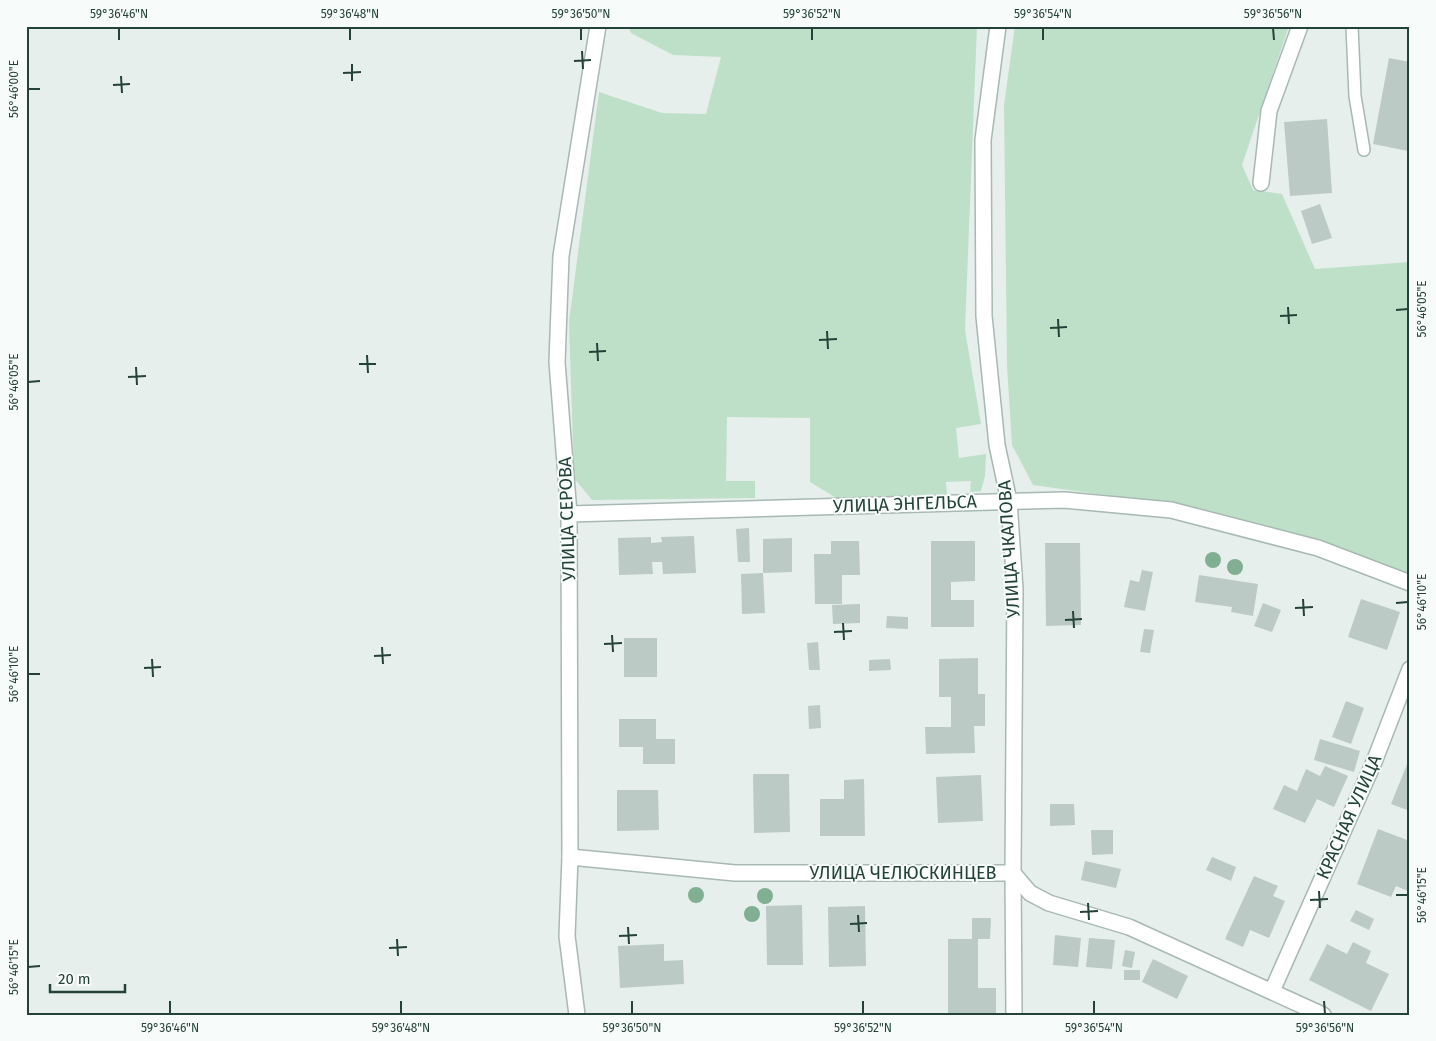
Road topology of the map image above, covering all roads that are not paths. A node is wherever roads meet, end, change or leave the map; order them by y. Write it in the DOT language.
graph roads {
  1 [pos="598,26"];
  2 [pos="998,26"];
  3 [pos="1300,26"];
  4 [pos="1352,26"];
  5 [pos="1364,150"];
  6 [pos="1261,183"];
  7 [pos="1009,501"];
  8 [pos="569,514"];
  9 [pos="1410,583"];
  10 [pos="1410,669"];
  11 [pos="570,857"];
  12 [pos="1013,873"];
  13 [pos="1272,991"];
  14 [pos="577,1015"];
  15 [pos="1014,1015"];
  16 [pos="1323,1015"];
  1 -- 8 [label="street, УЛИЦА СЕРОВА"];
  2 -- 7 [label="street, УЛИЦА ЧКАЛОВА"];
  3 -- 6 [label="street"];
  4 -- 5 [label="lane"];
  7 -- 8 [label="street, УЛИЦА ЭНГЕЛЬСА"];
  7 -- 9 [label="street, УЛИЦА ЭНГЕЛЬСА"];
  7 -- 12 [label="street, УЛИЦА ЧКАЛОВА"];
  8 -- 11 [label="street, УЛИЦА СЕРОВА"];
  10 -- 13 [label="street, КРАСНАЯ УЛИЦА"];
  11 -- 12 [label="street, УЛИЦА ЧЕЛЮСКИНЦЕВ"];
  11 -- 14 [label="street, УЛИЦА СЕРОВА"];
  12 -- 13 [label="street, УЛИЦА ЧЕЛЮСКИНЦЕВ"];
  12 -- 15 [label="street, УЛИЦА ЧКАЛОВА"];
  13 -- 16 [label="street, УЛИЦА ЧЕЛЮСКИНЦЕВ"];
}
